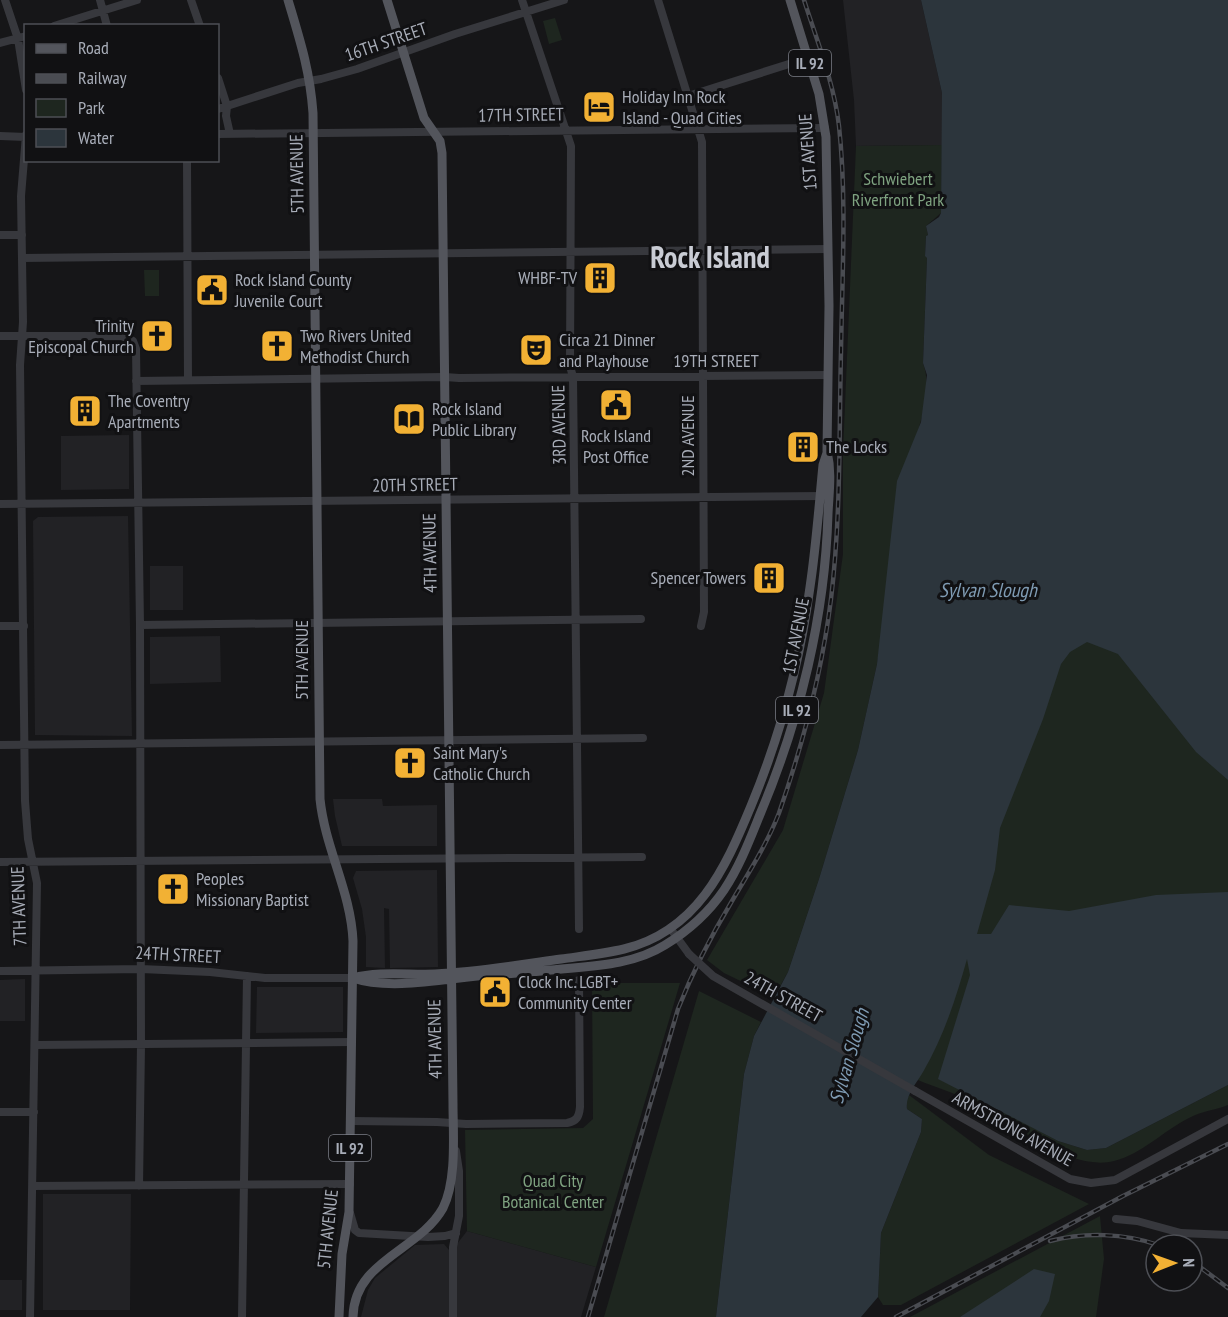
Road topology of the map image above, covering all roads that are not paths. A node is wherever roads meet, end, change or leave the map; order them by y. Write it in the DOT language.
graph roads {
  1 [pos="5,0"];
  2 [pos="99,0"];
  3 [pos="137,0"];
  4 [pos="191,0"];
  5 [pos="288,0"];
  6 [pos="387,0"];
  7 [pos="522,0"];
  8 [pos="564,0"];
  9 [pos="658,0"];
  10 [pos="790,0"];
  11 [pos="103,10"];
  12 [pos="526,12"];
  13 [pos="60,24"];
  14 [pos="106,24"];
  15 [pos="199,24"];
  16 [pos="22,38"];
  17 [pos="0,43"];
  18 [pos="403,52"];
  19 [pos="808,58"];
  20 [pos="24,64"];
  21 [pos="219,81"];
  22 [pos="311,81"];
  23 [pos="688,96"];
  24 [pos="227,106"];
  25 [pos="219,109"];
  26 [pos="825,128"];
  27 [pos="698,129"];
  28 [pos="566,130"];
  29 [pos="434,132"];
  30 [pos="313,133"];
  31 [pos="219,134"];
  32 [pos="230,134"];
  33 [pos="0,136"];
  34 [pos="24,136"];
  35 [pos="24,151"];
  36 [pos="187,162"];
  37 [pos="0,235"];
  38 [pos="22,235"];
  39 [pos="828,249"];
  40 [pos="571,251"];
  41 [pos="703,252"];
  42 [pos="443,253"];
  43 [pos="314,255"];
  44 [pos="188,257"];
  45 [pos="22,258"];
  46 [pos="0,336"];
  47 [pos="22,336"];
  48 [pos="828,375"];
  49 [pos="445,376"];
  50 [pos="702,376"];
  51 [pos="315,377"];
  52 [pos="573,377"];
  53 [pos="188,380"];
  54 [pos="136,381"];
  55 [pos="827,451"];
  56 [pos="819,496"];
  57 [pos="830,496"];
  58 [pos="575,497"];
  59 [pos="703,497"];
  60 [pos="446,499"];
  61 [pos="316,501"];
  62 [pos="138,503"];
  63 [pos="0,504"];
  64 [pos="23,504"];
  65 [pos="641,619"];
  66 [pos="576,620"];
  67 [pos="447,621"];
  68 [pos="319,623"];
  69 [pos="140,625"];
  70 [pos="0,626"];
  71 [pos="24,626"];
  72 [pos="701,626"];
  73 [pos="578,738"];
  74 [pos="643,738"];
  75 [pos="448,739"];
  76 [pos="319,741"];
  77 [pos="140,744"];
  78 [pos="0,745"];
  79 [pos="25,745"];
  80 [pos="642,857"];
  81 [pos="450,858"];
  82 [pos="579,858"];
  83 [pos="334,859"];
  84 [pos="141,861"];
  85 [pos="0,862"];
  86 [pos="34,862"];
  87 [pos="670,928"];
  88 [pos="579,929"];
  89 [pos="677,938"];
  90 [pos="141,969"];
  91 [pos="36,970"];
  92 [pos="0,971"];
  93 [pos="451,975"];
  94 [pos="247,976"];
  95 [pos="353,978"];
  96 [pos="579,980"];
  97 [pos="352,1042"];
  98 [pos="246,1044"];
  99 [pos="35,1045"];
  100 [pos="141,1045"];
  101 [pos="915,1091"];
  102 [pos="0,1112"];
  103 [pos="34,1112"];
  104 [pos="1228,1119"];
  105 [pos="453,1120"];
  106 [pos="351,1121"];
  107 [pos="452,1143"];
  108 [pos="350,1184"];
  109 [pos="32,1186"];
  110 [pos="139,1186"];
  111 [pos="244,1186"];
  112 [pos="349,1212"];
  113 [pos="1116,1219"];
  114 [pos="456,1233"];
  115 [pos="1228,1235"];
  116 [pos="416,1236"];
  117 [pos="30,1317"];
  118 [pos="242,1317"];
  119 [pos="339,1317"];
  120 [pos="353,1317"];
  121 [pos="453,1317"];
  1 -- 16 [label="street"];
  2 -- 11 [label="street"];
  3 -- 11 [label="street"];
  4 -- 15 [label="street"];
  5 -- 22 [label="main road, 5TH AVENUE"];
  6 -- 18 [label="main road, 4TH AVENUE"];
  7 -- 12 [label="street, 3RD AVENUE"];
  8 -- 12 [label="street, 16TH STREET"];
  9 -- 23 [label="street, 2ND AVENUE"];
  10 -- 19 [label="main road, 1ST AVENUE / IL 92"];
  11 -- 13 [label="street"];
  11 -- 14 [label="street"];
  12 -- 18 [label="street, 16TH STREET"];
  12 -- 28 [label="street, 3RD AVENUE"];
  16 -- 17 [label="street"];
  16 -- 20 [label="street"];
  18 -- 22 [label="street, 16TH STREET"];
  18 -- 29 [label="main road, 4TH AVENUE"];
  19 -- 23 [label="street"];
  19 -- 26 [label="main road, 1ST AVENUE / IL 92"];
  21 -- 24 [label="street"];
  22 -- 24 [label="street, 16TH STREET"];
  22 -- 30 [label="main road, 5TH AVENUE"];
  23 -- 27 [label="street, 2ND AVENUE"];
  24 -- 25 [label="street, 16TH STREET"];
  24 -- 32 [label="street"];
  26 -- 27 [label="street, 17TH STREET"];
  26 -- 39 [label="main road, 1ST AVENUE / IL 92"];
  27 -- 28 [label="street, 17TH STREET"];
  27 -- 41 [label="street, 2ND AVENUE"];
  28 -- 29 [label="street, 17TH STREET"];
  28 -- 40 [label="street, 3RD AVENUE"];
  29 -- 30 [label="street, 17TH STREET"];
  29 -- 42 [label="main road, 4TH AVENUE"];
  30 -- 32 [label="street, 17TH STREET"];
  30 -- 43 [label="main road, 5TH AVENUE"];
  31 -- 32 [label="street, 17TH STREET"];
  33 -- 34 [label="street"];
  35 -- 38 [label="street, 7TH AVENUE"];
  36 -- 44 [label="street"];
  37 -- 38 [label="street"];
  38 -- 45 [label="street, 7TH AVENUE"];
  39 -- 41 [label="street"];
  39 -- 48 [label="main road, 1ST AVENUE / IL 92"];
  40 -- 41 [label="street"];
  40 -- 42 [label="street"];
  40 -- 52 [label="street, 3RD AVENUE"];
  41 -- 50 [label="street, 2ND AVENUE"];
  42 -- 43 [label="street"];
  42 -- 49 [label="main road, 4TH AVENUE"];
  43 -- 44 [label="street"];
  43 -- 51 [label="main road, 5TH AVENUE"];
  44 -- 45 [label="street"];
  44 -- 53 [label="street"];
  45 -- 47 [label="street, 7TH AVENUE"];
  46 -- 47 [label="street"];
  47 -- 54 [label="street"];
  47 -- 64 [label="street, 7TH AVENUE"];
  48 -- 50 [label="street, 19TH STREET"];
  48 -- 55 [label="main road, 1ST AVENUE / IL 92"];
  49 -- 51 [label="street, 19TH STREET"];
  49 -- 52 [label="street, 19TH STREET"];
  49 -- 60 [label="main road, 4TH AVENUE"];
  50 -- 52 [label="street, 19TH STREET"];
  50 -- 59 [label="street, 2ND AVENUE"];
  51 -- 53 [label="street, 19TH STREET"];
  51 -- 61 [label="main road, 5TH AVENUE"];
  52 -- 58 [label="street, 3RD AVENUE"];
  53 -- 54 [label="street, 19TH STREET"];
  54 -- 62 [label="street"];
  55 -- 56 [label="main road, 1ST AVENUE / IL 92"];
  55 -- 57 [label="main road, 1ST AVENUE / IL 92"];
  56 -- 57 [label="street, 20TH STREET"];
  56 -- 59 [label="street, 20TH STREET"];
  56 -- 87 [label="main road, 1ST AVENUE / IL 92"];
  57 -- 89 [label="main road, 1ST AVENUE / IL 92"];
  58 -- 59 [label="street, 20TH STREET"];
  58 -- 60 [label="street, 20TH STREET"];
  58 -- 66 [label="street, 3RD AVENUE"];
  59 -- 72 [label="street, 2ND AVENUE"];
  60 -- 61 [label="street, 20TH STREET"];
  60 -- 67 [label="main road, 4TH AVENUE"];
  61 -- 62 [label="street, 20TH STREET"];
  61 -- 68 [label="main road, 5TH AVENUE"];
  62 -- 64 [label="street, 20TH STREET"];
  62 -- 69 [label="street"];
  63 -- 64 [label="street, 20TH STREET"];
  64 -- 71 [label="street, 7TH AVENUE"];
  65 -- 66 [label="street"];
  66 -- 67 [label="street"];
  66 -- 73 [label="street, 3RD AVENUE"];
  67 -- 68 [label="street"];
  67 -- 75 [label="main road, 4TH AVENUE"];
  68 -- 69 [label="street"];
  68 -- 76 [label="main road, 5TH AVENUE"];
  69 -- 77 [label="street"];
  70 -- 71 [label="street"];
  71 -- 79 [label="street, 7TH AVENUE"];
  73 -- 74 [label="street"];
  73 -- 75 [label="street"];
  73 -- 82 [label="street, 3RD AVENUE"];
  75 -- 76 [label="street"];
  75 -- 81 [label="main road, 4TH AVENUE"];
  76 -- 77 [label="street"];
  76 -- 83 [label="main road, 5TH AVENUE"];
  77 -- 79 [label="street"];
  77 -- 84 [label="street"];
  78 -- 79 [label="street"];
  79 -- 86 [label="street, 7TH AVENUE"];
  80 -- 82 [label="street"];
  81 -- 82 [label="street"];
  81 -- 83 [label="street"];
  81 -- 93 [label="main road, 4TH AVENUE"];
  82 -- 88 [label="street, 3RD AVENUE"];
  83 -- 84 [label="street"];
  83 -- 95 [label="main road, 5TH AVENUE"];
  84 -- 86 [label="street"];
  84 -- 90 [label="street"];
  85 -- 86 [label="street"];
  86 -- 91 [label="street, 7TH AVENUE"];
  87 -- 89 [label="street, 24TH STREET"];
  87 -- 93 [label="main road, 24TH STREET / IL 92"];
  89 -- 93 [label="main road, 24TH STREET / IL 92"];
  89 -- 101 [label="street, 24TH STREET, bridge"];
  90 -- 91 [label="street, 24TH STREET"];
  90 -- 94 [label="street, 24TH STREET"];
  90 -- 100 [label="street"];
  91 -- 92 [label="street, 24TH STREET"];
  91 -- 99 [label="street, 7TH AVENUE"];
  93 -- 95 [label="main road, 24TH STREET"];
  93 -- 105 [label="main road, 4TH AVENUE"];
  94 -- 95 [label="street, 24TH STREET"];
  94 -- 98 [label="street"];
  95 -- 97 [label="main road, 5TH AVENUE / IL 92"];
  96 -- 105 [label="street"];
  97 -- 98 [label="street"];
  97 -- 106 [label="main road, 5TH AVENUE / IL 92"];
  98 -- 100 [label="street"];
  98 -- 111 [label="street"];
  99 -- 100 [label="street"];
  99 -- 103 [label="street, 7TH AVENUE"];
  100 -- 110 [label="street"];
  101 -- 104 [label="street, ARMSTRONG AVENUE"];
  102 -- 103 [label="street"];
  103 -- 109 [label="street, 7TH AVENUE"];
  105 -- 106 [label="street"];
  105 -- 107 [label="main road"];
  106 -- 108 [label="main road, 5TH AVENUE / IL 92"];
  107 -- 114 [label="street"];
  107 -- 116 [label="main road"];
  108 -- 111 [label="street"];
  108 -- 112 [label="main road, 5TH AVENUE / IL 92"];
  109 -- 110 [label="street"];
  109 -- 117 [label="street, 7TH AVENUE"];
  110 -- 111 [label="street"];
  111 -- 118 [label="street"];
  112 -- 116 [label="street"];
  112 -- 119 [label="main road, 5TH AVENUE / IL 92"];
  113 -- 115 [label="street"];
  114 -- 116 [label="street"];
  114 -- 121 [label="street"];
  116 -- 120 [label="main road"];
}
